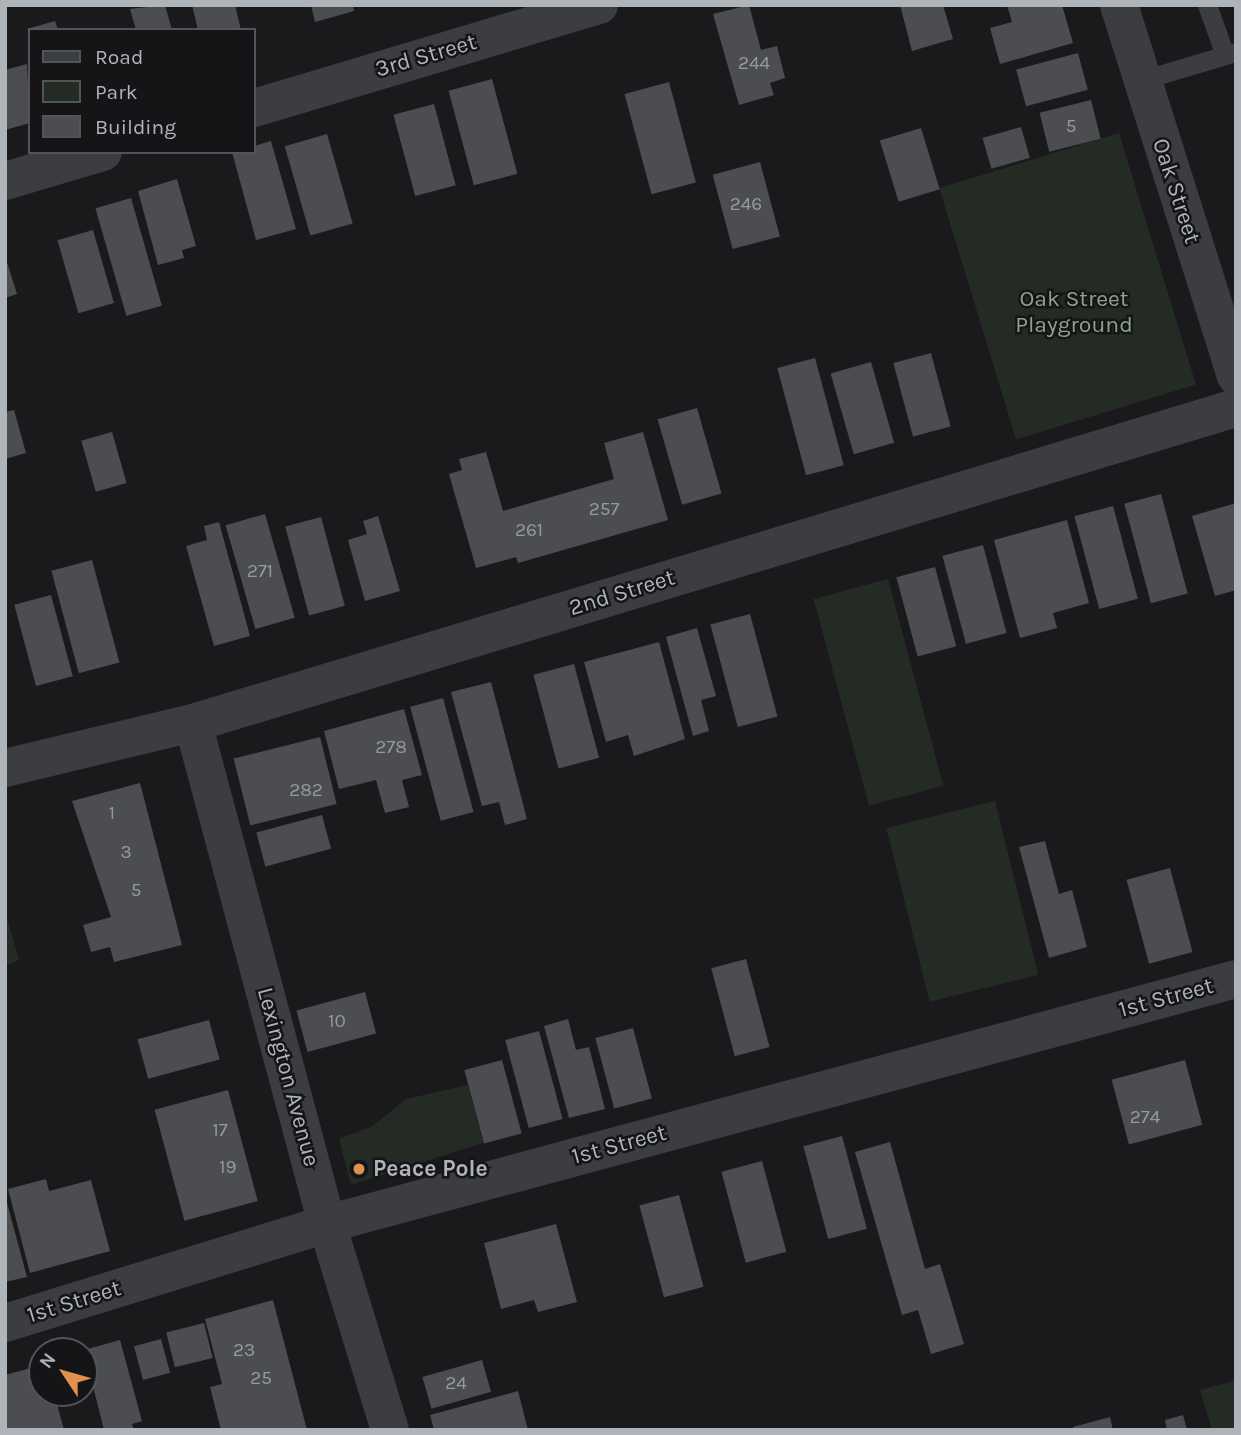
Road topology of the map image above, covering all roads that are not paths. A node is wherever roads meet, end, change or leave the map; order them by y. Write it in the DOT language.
graph roads {
  1 [pos="599,5"];
  2 [pos="1119,5"];
  3 [pos="1207,5"];
  4 [pos="1230,54"];
  5 [pos="1142,80"];
  6 [pos="256,106"];
  7 [pos="96,154"];
  8 [pos="5,181"];
  9 [pos="1236,376"];
  10 [pos="1236,408"];
  11 [pos="193,723"];
  12 [pos="6,765"];
  13 [pos="1236,979"];
  14 [pos="327,1224"];
  15 [pos="5,1323"];
  16 [pos="390,1430"];
  1 -- 6 [label="street, 3rd Street"];
  2 -- 5 [label="street, Oak Street"];
  3 -- 4 [label="lane"];
  4 -- 5 [label="lane"];
  5 -- 9 [label="street, Oak Street"];
  7 -- 8 [label="street"];
  10 -- 11 [label="street, 2nd Street"];
  11 -- 12 [label="street, 2nd Street"];
  11 -- 14 [label="street, Lexington Avenue"];
  13 -- 14 [label="street, 1st Street"];
  14 -- 15 [label="street, 1st Street"];
  14 -- 16 [label="street, Lexington Avenue"];
}
